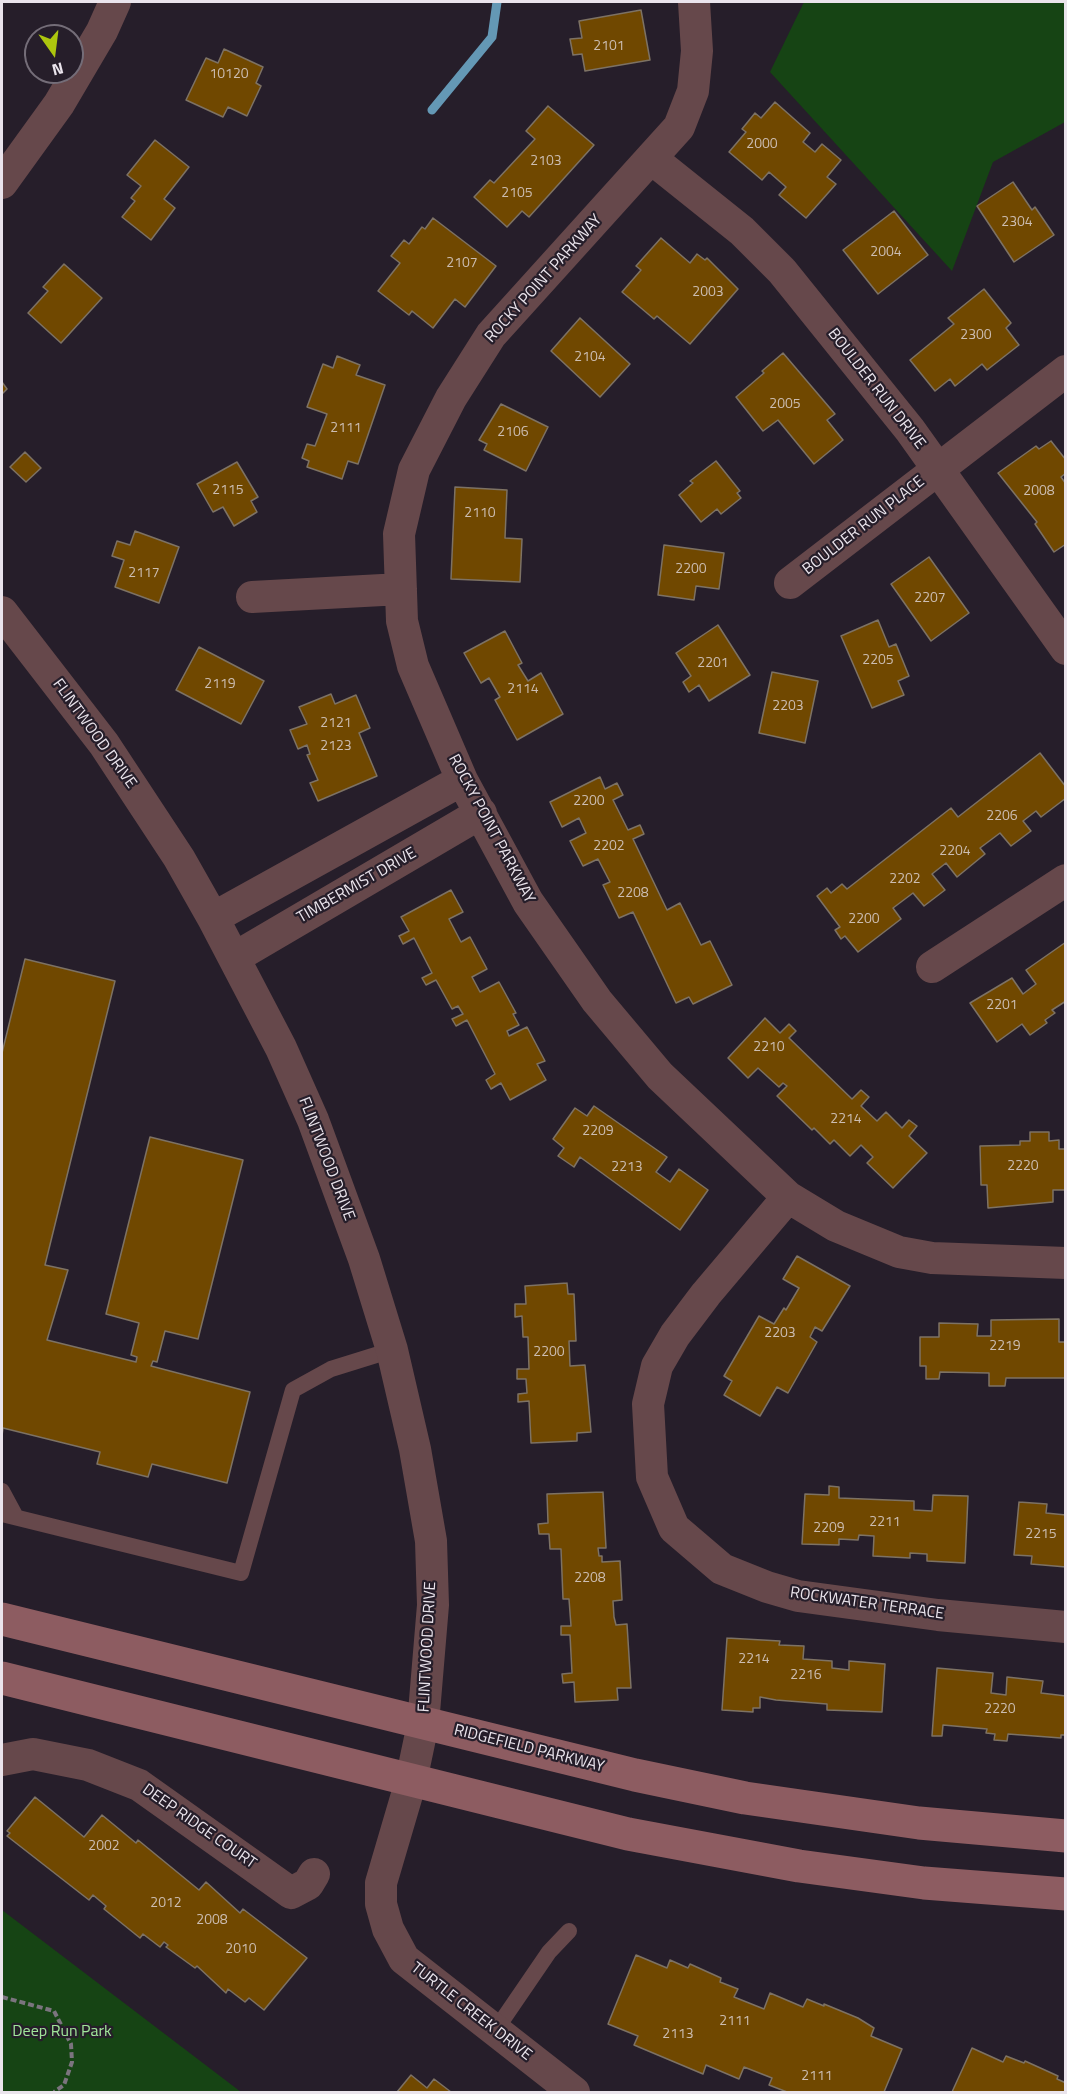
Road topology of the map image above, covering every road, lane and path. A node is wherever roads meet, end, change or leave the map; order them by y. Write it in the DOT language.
graph roads {
  1 [pos="115,2"];
  2 [pos="694,2"];
  3 [pos="652,159"];
  4 [pos="2,183"];
  5 [pos="1065,371"];
  6 [pos="937,469"];
  7 [pos="790,583"];
  8 [pos="401,589"];
  9 [pos="252,597"];
  10 [pos="2,612"];
  11 [pos="1065,649"];
  12 [pos="462,780"];
  13 [pos="481,813"];
  14 [pos="1065,880"];
  15 [pos="213,918"];
  16 [pos="234,958"];
  17 [pos="932,967"];
  18 [pos="788,1197"];
  19 [pos="1065,1263"];
  20 [pos="393,1350"];
  21 [pos="2,1491"];
  22 [pos="9,1515"];
  23 [pos="2,1619"];
  24 [pos="1065,1627"];
  25 [pos="2,1678"];
  26 [pos="423,1724"];
  27 [pos="2,1760"];
  28 [pos="411,1780"];
  29 [pos="1065,1836"];
  30 [pos="314,1874"];
  31 [pos="1065,1894"];
  32 [pos="569,1931"];
  33 [pos="2,1997"];
  34 [pos="495,2031"];
  35 [pos="54,2092"];
  36 [pos="574,2092"];
  1 -- 4 [label="street"];
  2 -- 3 [label="street, ROCKY POINT PARKWAY"];
  3 -- 6 [label="street, BOULDER RUN DRIVE"];
  3 -- 8 [label="street, ROCKY POINT PARKWAY"];
  5 -- 6 [label="street, BOULDER RUN PLACE"];
  6 -- 7 [label="street, BOULDER RUN PLACE"];
  6 -- 11 [label="street, BOULDER RUN DRIVE"];
  8 -- 9 [label="street"];
  8 -- 12 [label="street, ROCKY POINT PARKWAY"];
  10 -- 15 [label="street, FLINTWOOD DRIVE"];
  12 -- 13 [label="street, ROCKY POINT PARKWAY"];
  12 -- 15 [label="street"];
  13 -- 16 [label="street, TIMBERMIST DRIVE"];
  13 -- 18 [label="street, ROCKY POINT PARKWAY"];
  14 -- 17 [label="street"];
  15 -- 16 [label="street, FLINTWOOD DRIVE"];
  16 -- 20 [label="street, FLINTWOOD DRIVE"];
  18 -- 19 [label="street"];
  18 -- 24 [label="street, ROCKWATER TERRACE"];
  20 -- 22 [label="lane"];
  20 -- 26 [label="street, FLINTWOOD DRIVE"];
  21 -- 22 [label="lane"];
  23 -- 26 [label="main road, RIDGEFIELD PARKWAY"];
  25 -- 28 [label="main road"];
  26 -- 28 [label="street, FLINTWOOD DRIVE"];
  26 -- 29 [label="main road, RIDGEFIELD PARKWAY"];
  27 -- 30 [label="street, DEEP RIDGE COURT"];
  28 -- 31 [label="main road"];
  28 -- 34 [label="street, TURTLE CREEK DRIVE"];
  32 -- 34 [label="lane"];
  33 -- 35 [label="path"];
  34 -- 36 [label="street, TURTLE CREEK DRIVE"];
}
